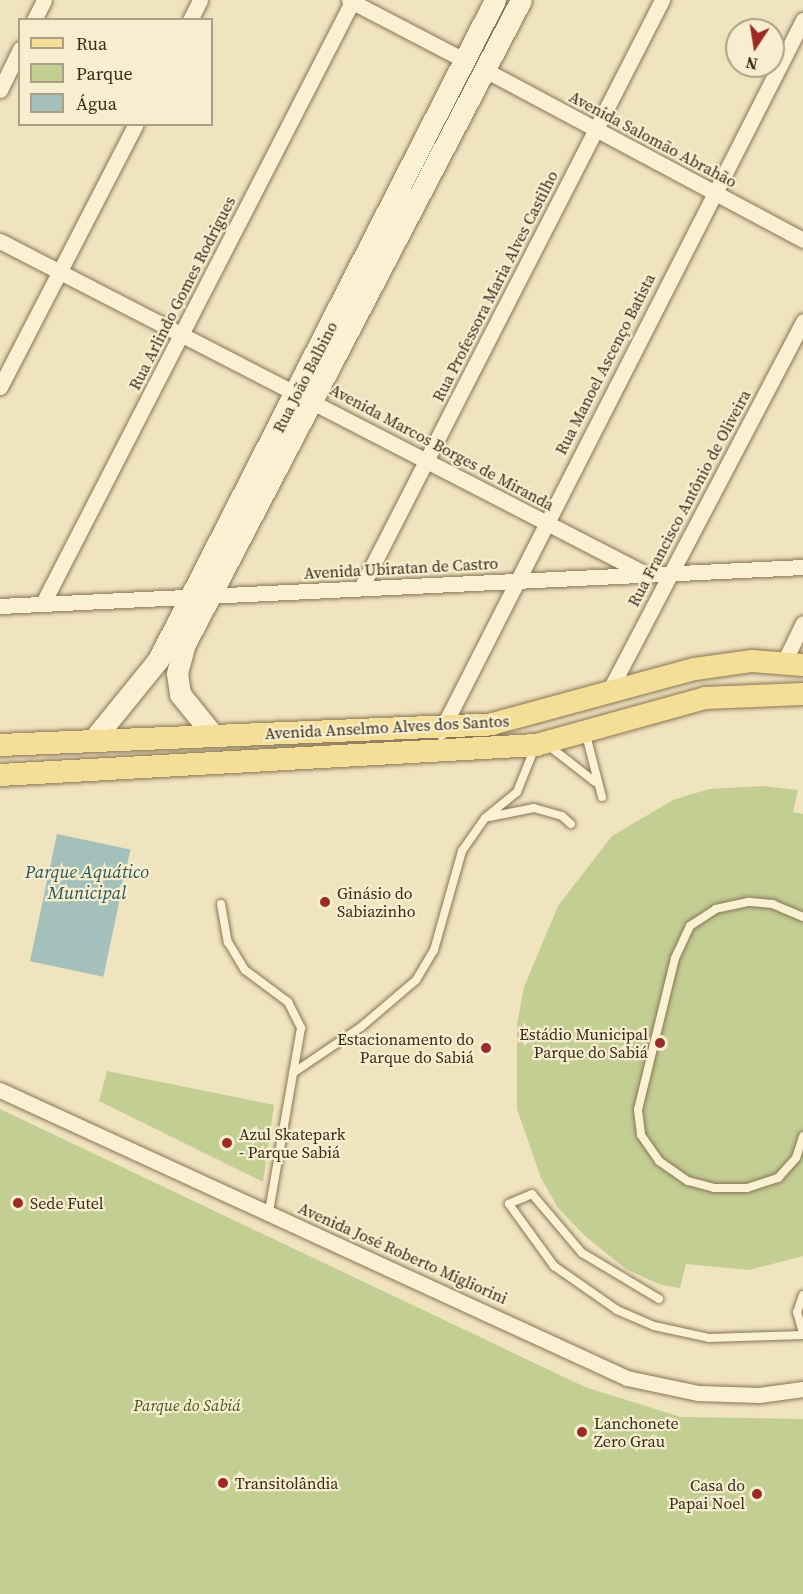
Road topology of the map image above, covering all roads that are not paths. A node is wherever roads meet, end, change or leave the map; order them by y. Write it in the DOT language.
graph roads {
  1 [pos="44,0"];
  2 [pos="200,0"];
  3 [pos="352,0"];
  4 [pos="495,0"];
  5 [pos="521,0"];
  6 [pos="662,0"];
  7 [pos="35,18"];
  8 [pos="191,18"];
  9 [pos="803,20"];
  10 [pos="18,54"];
  11 [pos="464,60"];
  12 [pos="485,70"];
  13 [pos="0,90"];
  14 [pos="135,126"];
  15 [pos="596,129"];
  16 [pos="713,193"];
  17 [pos="803,240"];
  18 [pos="0,241"];
  19 [pos="60,272"];
  20 [pos="803,321"];
  21 [pos="182,333"];
  22 [pos="0,387"];
  23 [pos="307,395"];
  24 [pos="426,460"];
  25 [pos="545,523"];
  26 [pos="803,567"];
  27 [pos="642,572"];
  28 [pos="673,573"];
  29 [pos="515,580"];
  30 [pos="361,588"];
  31 [pos="201,596"];
  32 [pos="43,603"];
  33 [pos="0,606"];
  34 [pos="803,623"];
  35 [pos="794,664"];
  36 [pos="608,693"];
  37 [pos="803,694"];
  38 [pos="443,726"];
  39 [pos="585,733"];
  40 [pos="214,736"];
  41 [pos="93,740"];
  42 [pos="541,744"];
  43 [pos="0,745"];
  44 [pos="433,754"];
  45 [pos="0,776"];
  46 [pos="595,782"];
  47 [pos="602,796"];
  48 [pos="485,818"];
  49 [pos="571,824"];
  50 [pos="221,904"];
  51 [pos="803,917"];
  52 [pos="293,1073"];
  53 [pos="0,1090"];
  54 [pos="803,1136"];
  55 [pos="269,1212"];
  56 [pos="803,1295"];
  57 [pos="659,1299"];
  58 [pos="803,1334"];
  59 [pos="803,1389"];
  1 -- 7 [label="street"];
  2 -- 8 [label="street"];
  3 -- 11 [label="street, Avenida Salomão Abrahão"];
  3 -- 21 [label="street, Rua Arlindo Gomes Rodrigues"];
  4 -- 11 [label="main road, Rua João Balbino"];
  5 -- 12 [label="main road, Rua João Balbino"];
  6 -- 15 [label="street, Rua Professora Maria Alves Castilho"];
  9 -- 16 [label="street, Rua Manoel Ascenço Batista"];
  10 -- 13 [label="street"];
  11 -- 12 [label="street, Avenida Salomão Abrahão"];
  11 -- 23 [label="main road, Rua João Balbino"];
  12 -- 15 [label="street, Avenida Salomão Abrahão"];
  12 -- 23 [label="main road, Rua João Balbino"];
  14 -- 19 [label="street"];
  15 -- 16 [label="street, Avenida Salomão Abrahão"];
  15 -- 24 [label="street, Rua Professora Maria Alves Castilho"];
  16 -- 17 [label="street, Avenida Salomão Abrahão"];
  16 -- 25 [label="street, Rua Manoel Ascenço Batista"];
  18 -- 19 [label="street, Avenida Marcos Borges de Miranda"];
  19 -- 21 [label="street, Avenida Marcos Borges de Miranda"];
  19 -- 22 [label="street"];
  20 -- 28 [label="street, Rua Francisco Antônio de Oliveira"];
  21 -- 23 [label="street, Avenida Marcos Borges de Miranda"];
  21 -- 32 [label="street, Rua Arlindo Gomes Rodrigues"];
  23 -- 24 [label="street, Avenida Marcos Borges de Miranda"];
  23 -- 31 [label="main road, Rua João Balbino"];
  24 -- 25 [label="street, Avenida Marcos Borges de Miranda"];
  24 -- 30 [label="street, Rua Professora Maria Alves Castilho"];
  25 -- 27 [label="street, Avenida Marcos Borges de Miranda"];
  25 -- 29 [label="street, Rua Manoel Ascenço Batista"];
  26 -- 28 [label="street, Avenida Ubiratan de Castro"];
  27 -- 28 [label="street, Avenida Ubiratan de Castro"];
  27 -- 29 [label="street, Avenida Ubiratan de Castro"];
  28 -- 36 [label="street, Rua Francisco Antônio de Oliveira"];
  29 -- 30 [label="street, Avenida Ubiratan de Castro"];
  29 -- 38 [label="street, Rua Manoel Ascenço Batista"];
  30 -- 31 [label="street, Avenida Ubiratan de Castro"];
  31 -- 32 [label="street, Avenida Ubiratan de Castro"];
  31 -- 40 [label="main road, Rua João Balbino"];
  31 -- 41 [label="main road, Rua João Balbino"];
  32 -- 33 [label="street, Avenida Ubiratan de Castro"];
  34 -- 35 [label="street"];
  35 -- 36 [label="main road, Avenida Anselmo Alves dos Santos"];
  36 -- 38 [label="main road, Avenida Anselmo Alves dos Santos"];
  37 -- 39 [label="main road, Avenida Anselmo Alves dos Santos"];
  38 -- 40 [label="main road, Avenida Anselmo Alves dos Santos"];
  38 -- 44 [label="street, Rua Manoel Ascenço Batista"];
  39 -- 42 [label="main road, Avenida Anselmo Alves dos Santos"];
  39 -- 46 [label="lane"];
  40 -- 41 [label="main road, Avenida Anselmo Alves dos Santos"];
  41 -- 43 [label="main road, Avenida Anselmo Alves dos Santos"];
  42 -- 44 [label="main road, Avenida Anselmo Alves dos Santos"];
  42 -- 46 [label="lane"];
  42 -- 48 [label="lane"];
  44 -- 45 [label="main road, Avenida Anselmo Alves dos Santos"];
  46 -- 47 [label="lane"];
  48 -- 49 [label="lane"];
  48 -- 52 [label="lane"];
  50 -- 52 [label="lane"];
  51 -- 54 [label="lane"];
  52 -- 55 [label="lane"];
  53 -- 55 [label="street, Avenida José Roberto Migliorini"];
  55 -- 59 [label="street, Avenida José Roberto Migliorini"];
  56 -- 58 [label="lane"];
  57 -- 58 [label="lane"];
}
